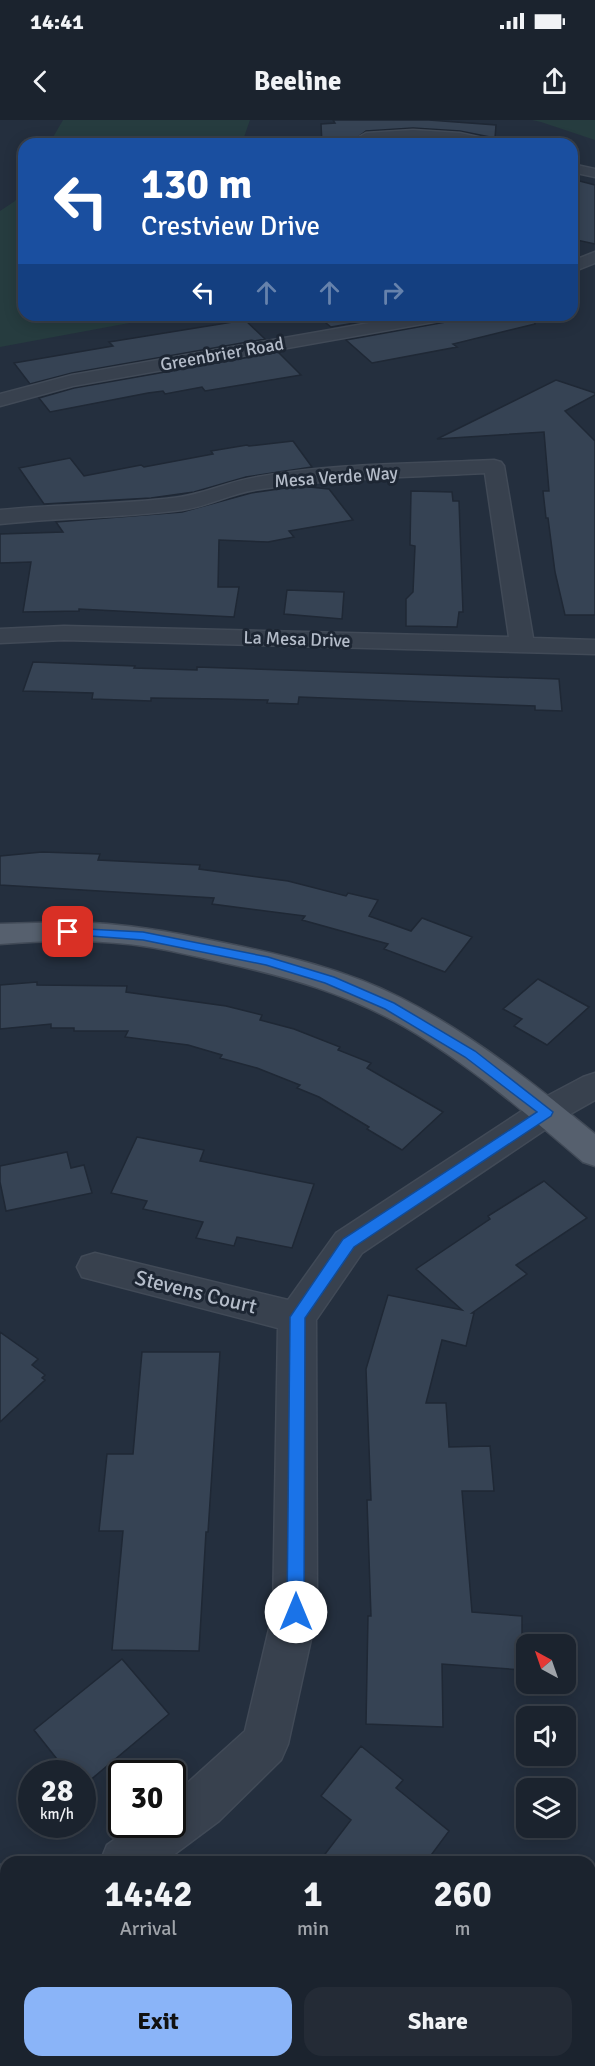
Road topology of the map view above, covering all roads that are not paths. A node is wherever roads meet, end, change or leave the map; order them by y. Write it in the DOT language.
graph roads {
  1 [pos="366,137"];
  2 [pos="463,138"];
  3 [pos="578,169"];
  4 [pos="595,173"];
  5 [pos="578,250"];
  6 [pos="595,257"];
  7 [pos="578,264"];
  8 [pos="396,321"];
  9 [pos="0,400"];
  10 [pos="0,517"];
  11 [pos="0,636"];
  12 [pos="522,646"];
  13 [pos="595,647"];
  14 [pos="0,934"];
  15 [pos="595,1085"];
  16 [pos="546,1112"];
  17 [pos="595,1153"];
  18 [pos="95,1266"];
  19 [pos="297,1317"];
  20 [pos="132,1856"];
  1 -- 2 [label="street"];
  3 -- 4 [label="street"];
  5 -- 6 [label="street"];
  6 -- 7 [label="street"];
  8 -- 9 [label="street, Greenbrier Road"];
  10 -- 12 [label="street, Mesa Verde Way"];
  11 -- 12 [label="street, La Mesa Drive"];
  12 -- 13 [label="street, La Mesa Drive"];
  14 -- 16 [label="main road"];
  15 -- 16 [label="street"];
  16 -- 17 [label="main road"];
  16 -- 19 [label="street"];
  18 -- 19 [label="street, Stevens Court"];
  19 -- 20 [label="street"];
}
